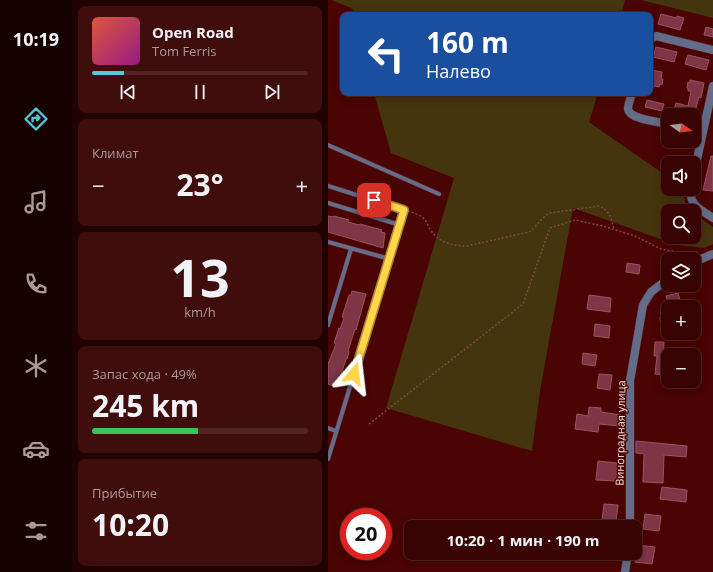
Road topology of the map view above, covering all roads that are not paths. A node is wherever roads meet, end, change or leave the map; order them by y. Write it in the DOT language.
graph roads {
  1 [pos="653,38"];
  2 [pos="713,50"];
  3 [pos="713,86"];
  4 [pos="631,96"];
  5 [pos="661,122"];
  6 [pos="702,132"];
  7 [pos="328,145"];
  8 [pos="697,156"];
  9 [pos="328,186"];
  10 [pos="439,194"];
  11 [pos="690,196"];
  12 [pos="328,203"];
  13 [pos="713,218"];
  14 [pos="400,225"];
  15 [pos="328,242"];
  16 [pos="351,249"];
  17 [pos="711,254"];
  18 [pos="390,259"];
  19 [pos="701,259"];
  20 [pos="661,284"];
  21 [pos="328,325"];
  22 [pos="328,428"];
  23 [pos="336,431"];
  24 [pos="328,459"];
  25 [pos="630,520"];
  26 [pos="627,560"];
  27 [pos="625,572"];
  1 -- 2 [label="street"];
  3 -- 6 [label="street"];
  4 -- 5 [label="street"];
  6 -- 8 [label="street"];
  7 -- 10 [label="lane"];
  9 -- 14 [label="lane"];
  11 -- 13 [label="street"];
  12 -- 14 [label="lane"];
  14 -- 18 [label="lane"];
  15 -- 16 [label="lane"];
  16 -- 18 [label="lane"];
  16 -- 21 [label="lane"];
  17 -- 19 [label="street"];
  18 -- 23 [label="lane"];
  20 -- 25 [label="street, Виноградная улица"];
  22 -- 23 [label="lane"];
  23 -- 24 [label="lane"];
  26 -- 27 [label="street"];
}
